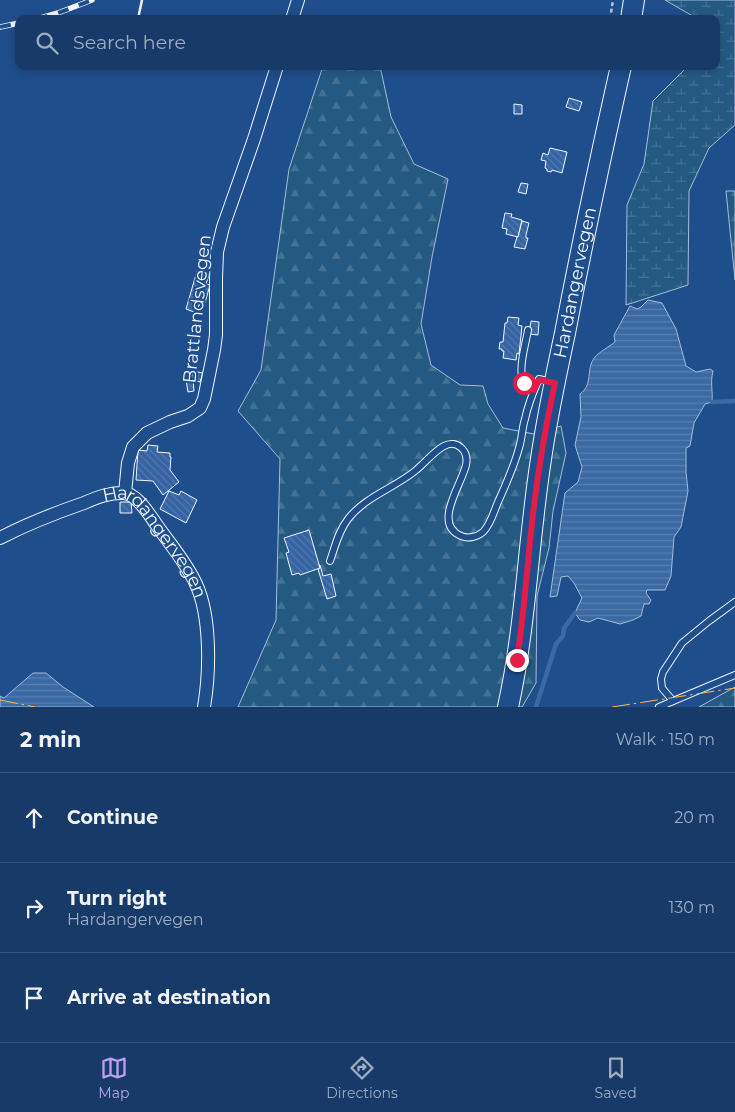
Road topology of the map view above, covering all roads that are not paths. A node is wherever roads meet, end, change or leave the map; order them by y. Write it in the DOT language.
graph roads {
  1 [pos="298,0"];
  2 [pos="634,0"];
  3 [pos="293,15"];
  4 [pos="632,15"];
  5 [pos="276,70"];
  6 [pos="620,70"];
  7 [pos="528,330"];
  8 [pos="555,383"];
  9 [pos="534,390"];
  10 [pos="125,493"];
  11 [pos="0,538"];
  12 [pos="330,561"];
  13 [pos="735,602"];
  14 [pos="735,675"];
  15 [pos="672,701"];
  16 [pos="204,707"];
  17 [pos="508,707"];
  18 [pos="659,707"];
  1 -- 3 [label="street"];
  2 -- 4 [label="main road"];
  5 -- 10 [label="street, Brattlandsvegen"];
  6 -- 8 [label="main road, Hardangervegen"];
  7 -- 9 [label="lane"];
  8 -- 9 [label="lane"];
  8 -- 17 [label="main road, Hardangervegen"];
  9 -- 12 [label="lane"];
  10 -- 11 [label="street, Hardangervegen"];
  10 -- 16 [label="street, Hardangervegen"];
  13 -- 15 [label="lane"];
  14 -- 15 [label="lane"];
  15 -- 18 [label="lane"];
}
